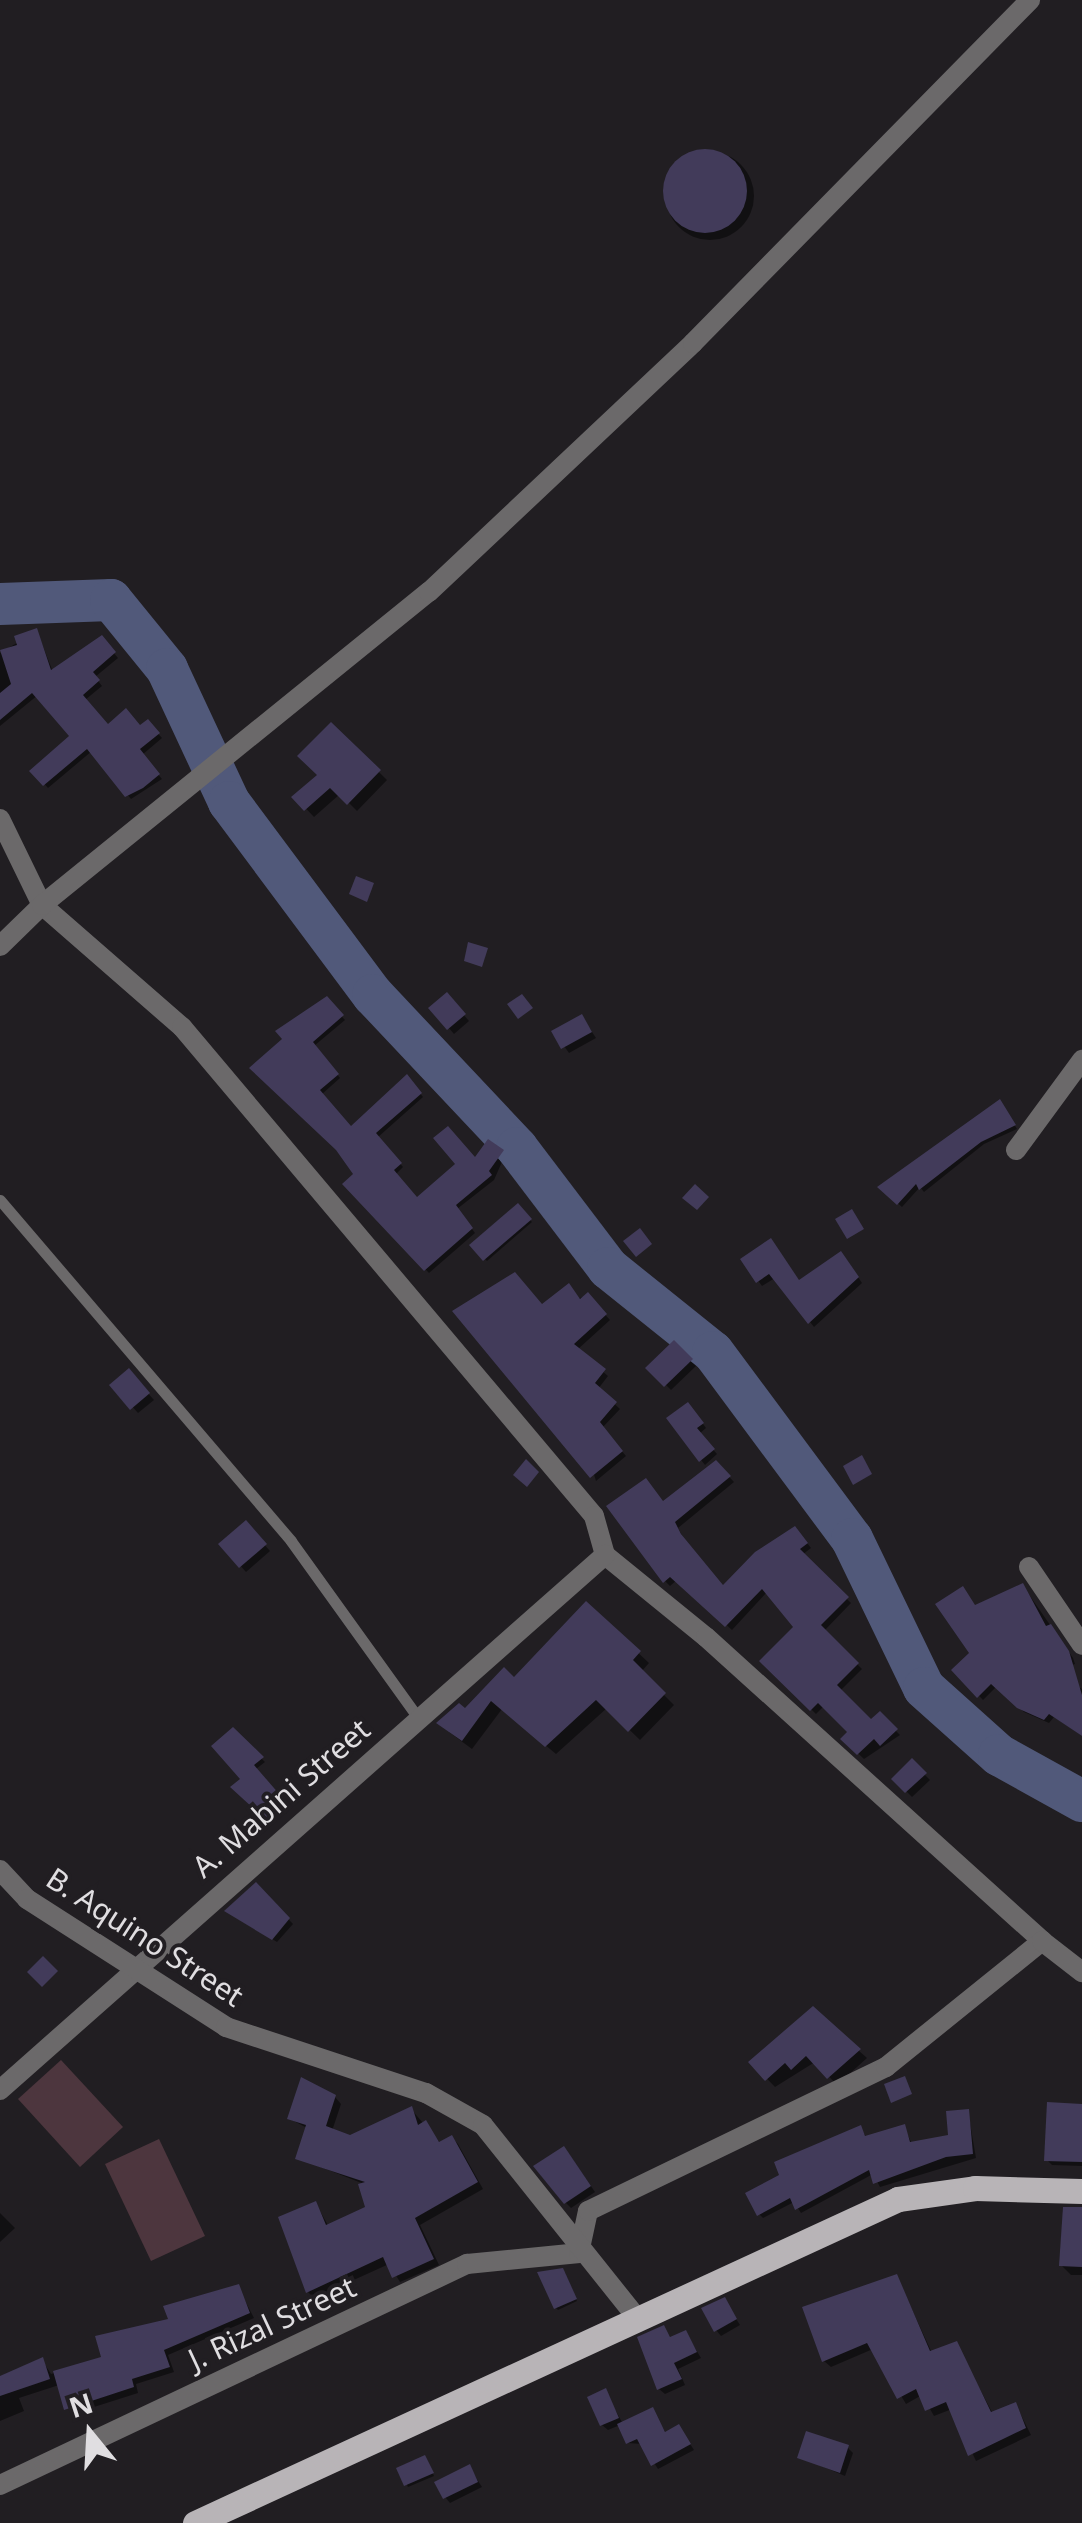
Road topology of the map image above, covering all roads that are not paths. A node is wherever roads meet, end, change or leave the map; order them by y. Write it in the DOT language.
graph roads {
  1 [pos="1030,0"];
  2 [pos="0,819"];
  3 [pos="42,904"];
  4 [pos="0,946"];
  5 [pos="1082,1060"];
  6 [pos="1016,1150"];
  7 [pos="0,1200"];
  8 [pos="605,1555"];
  9 [pos="1029,1567"];
  10 [pos="1082,1645"];
  11 [pos="418,1718"];
  12 [pos="0,1870"];
  13 [pos="1042,1941"];
  14 [pos="133,1967"];
  15 [pos="1082,1972"];
  16 [pos="0,2090"];
  17 [pos="1082,2191"];
  18 [pos="579,2253"];
  19 [pos="637,2318"];
  20 [pos="0,2485"];
  21 [pos="195,2523"];
  1 -- 3 [label="street"];
  2 -- 3 [label="street"];
  3 -- 4 [label="street"];
  3 -- 8 [label="street"];
  5 -- 6 [label="street"];
  7 -- 11 [label="lane"];
  8 -- 11 [label="street, A. Mabini Street"];
  8 -- 13 [label="street"];
  9 -- 10 [label="street"];
  11 -- 14 [label="street, A. Mabini Street"];
  12 -- 14 [label="street, B. Aquino Street"];
  13 -- 15 [label="street"];
  13 -- 18 [label="street"];
  14 -- 16 [label="street, A. Mabini Street"];
  14 -- 18 [label="street, B. Aquino Street"];
  17 -- 19 [label="main road"];
  18 -- 19 [label="street, B. Aquino Street"];
  18 -- 20 [label="street, J. Rizal Street"];
  19 -- 21 [label="main road"];
}
